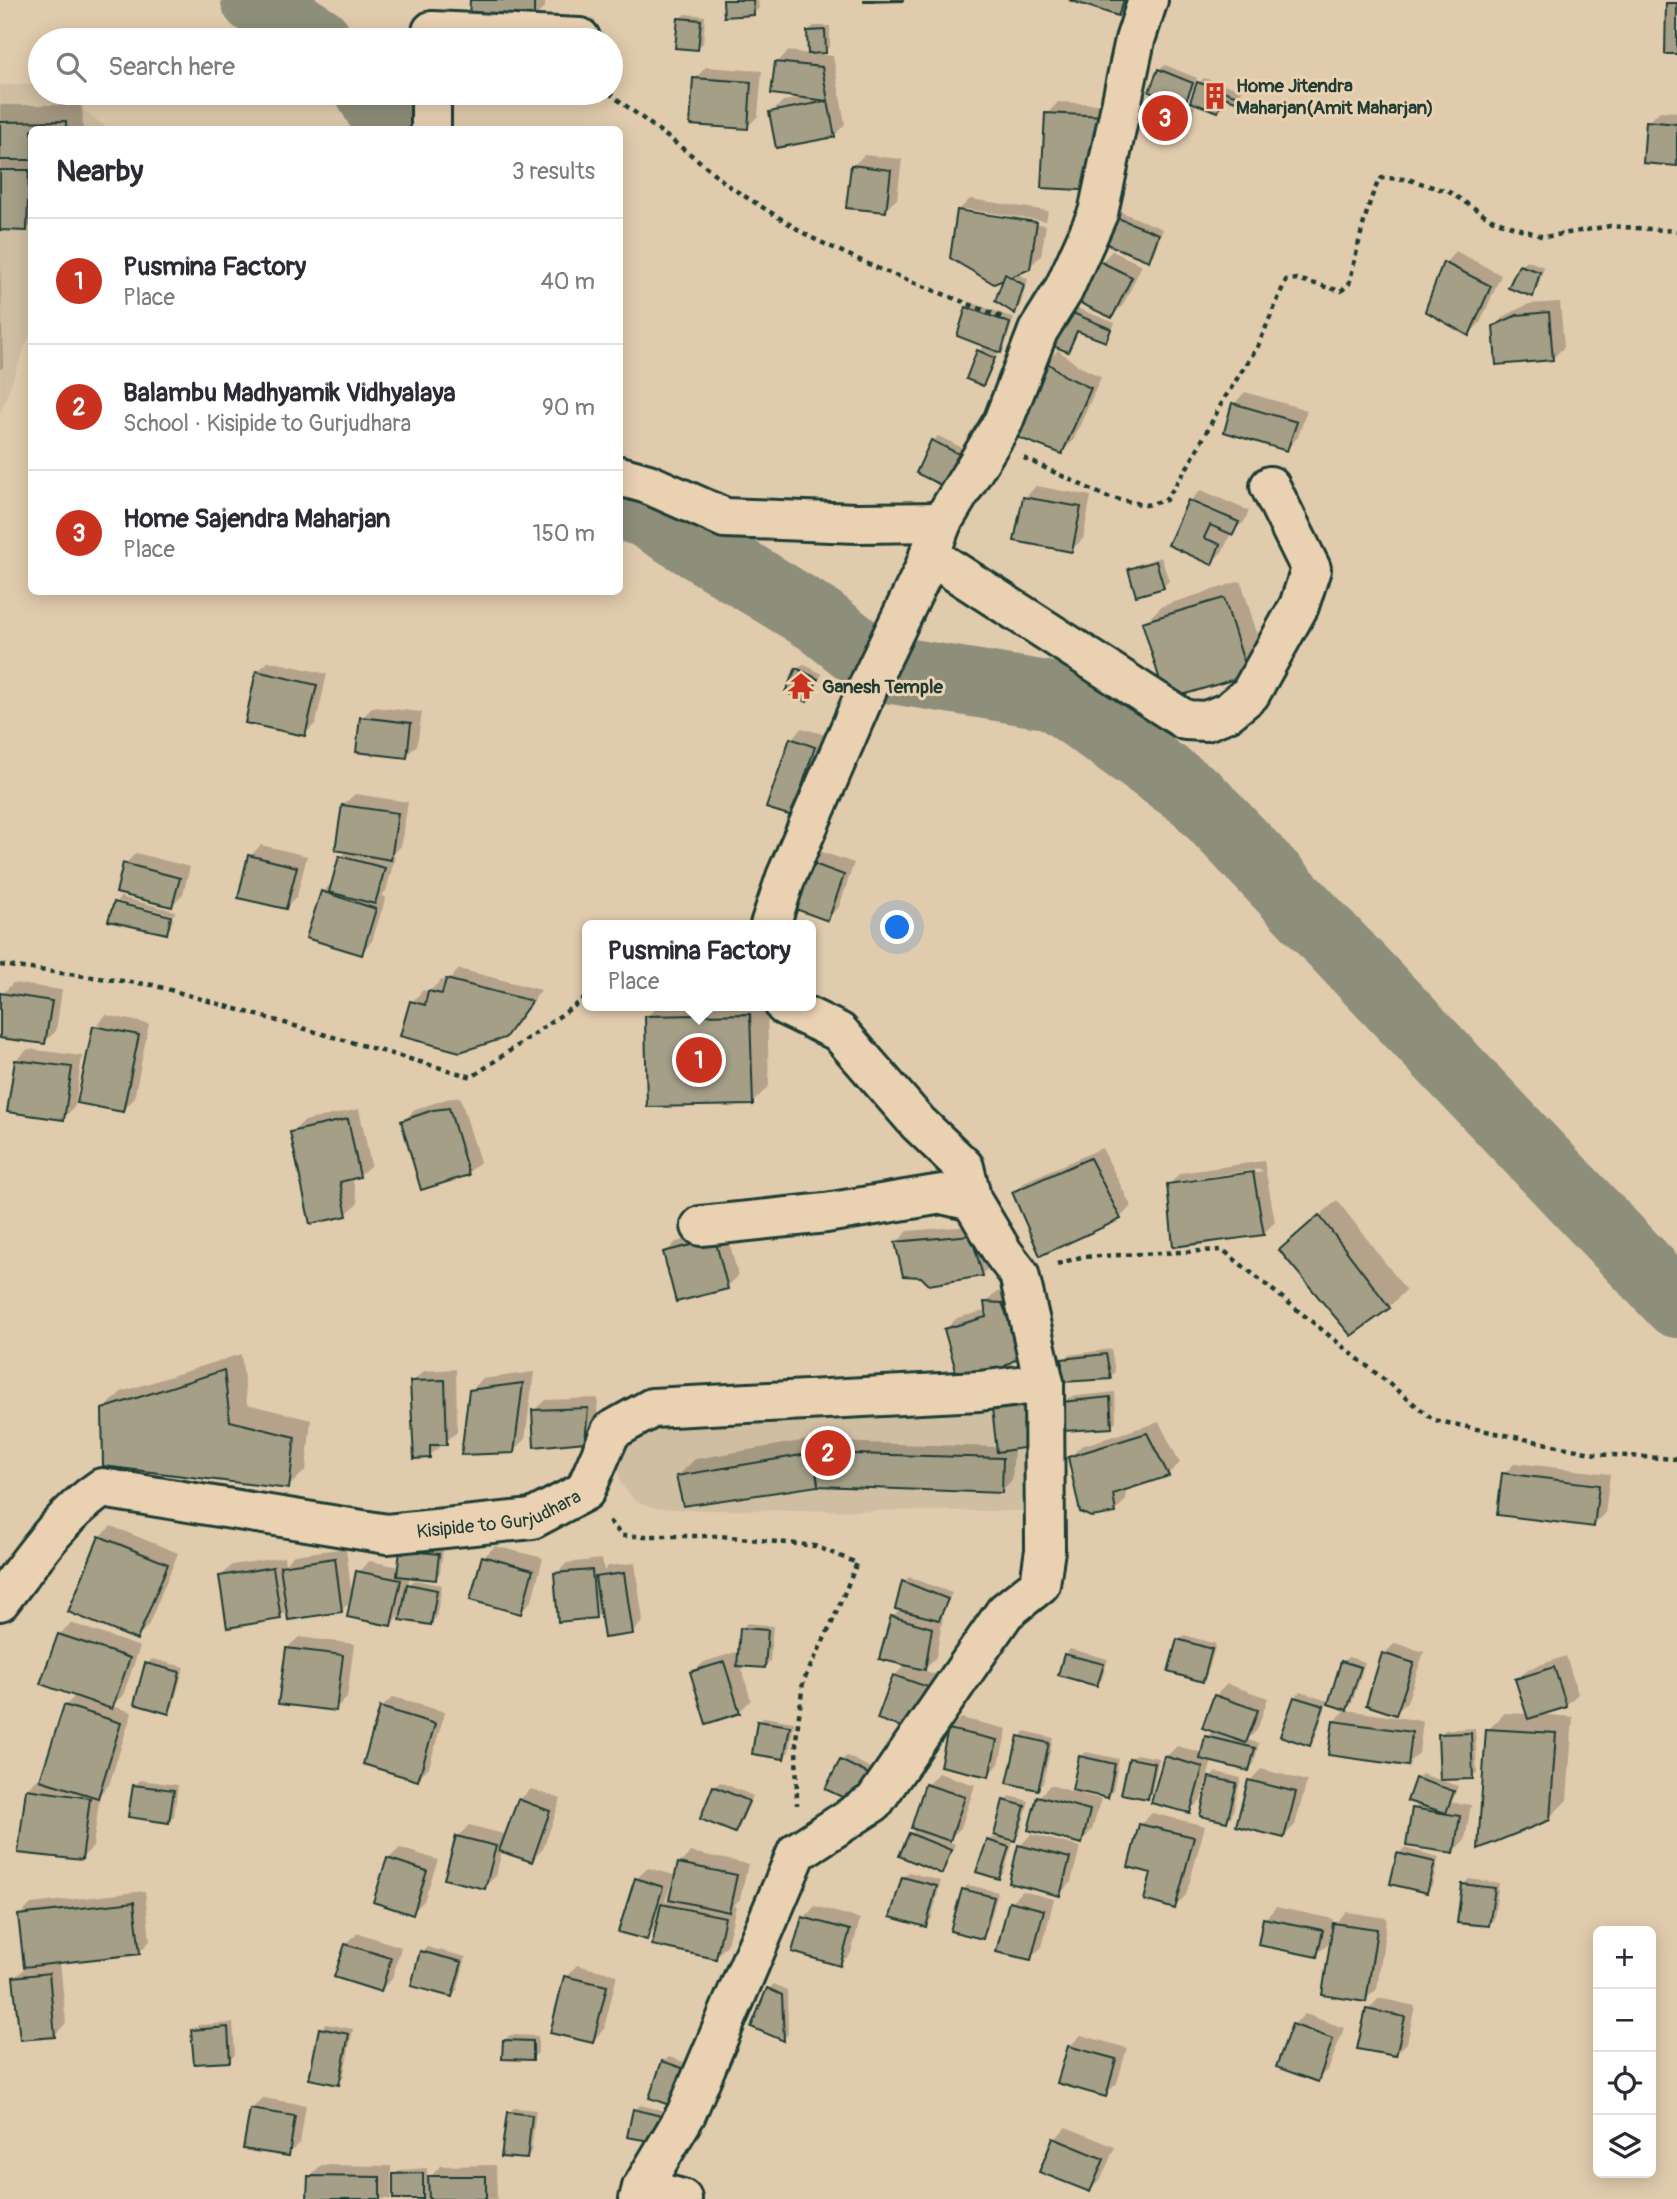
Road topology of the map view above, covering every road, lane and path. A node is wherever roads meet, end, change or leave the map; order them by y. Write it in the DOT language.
graph roads {
  1 [pos="1147,0"];
  2 [pos="434,24"];
  3 [pos="476,28"];
  4 [pos="623,104"];
  5 [pos="431,105"];
  6 [pos="432,126"];
  7 [pos="1677,231"];
  8 [pos="1038,331"];
  9 [pos="986,450"];
  10 [pos="623,477"];
  11 [pos="1270,486"];
  12 [pos="931,550"];
  13 [pos="772,920"];
  14 [pos="0,965"];
  15 [pos="582,1000"];
  16 [pos="795,1011"];
  17 [pos="972,1201"];
  18 [pos="701,1226"];
  19 [pos="1019,1275"];
  20 [pos="1044,1383"];
  21 [pos="1677,1459"];
  22 [pos="585,1491"];
  23 [pos="0,1601"];
  24 [pos="797,1852"];
  25 [pos="640,2193"];
  26 [pos="682,2199"];
  1 -- 8 [label="street"];
  2 -- 3 [label="street"];
  4 -- 8 [label="path"];
  5 -- 6 [label="street"];
  7 -- 9 [label="path"];
  8 -- 9 [label="street"];
  9 -- 12 [label="street"];
  10 -- 12 [label="street"];
  11 -- 12 [label="street"];
  12 -- 13 [label="street"];
  14 -- 15 [label="path"];
  16 -- 17 [label="street"];
  17 -- 18 [label="street"];
  17 -- 19 [label="street"];
  19 -- 20 [label="street"];
  19 -- 21 [label="path"];
  20 -- 22 [label="street, Kisipide to Gurjudhara"];
  20 -- 24 [label="street"];
  22 -- 23 [label="street, Kisipide to Gurjudhara"];
  22 -- 24 [label="path"];
  24 -- 25 [label="street"];
  25 -- 26 [label="street"];
}
